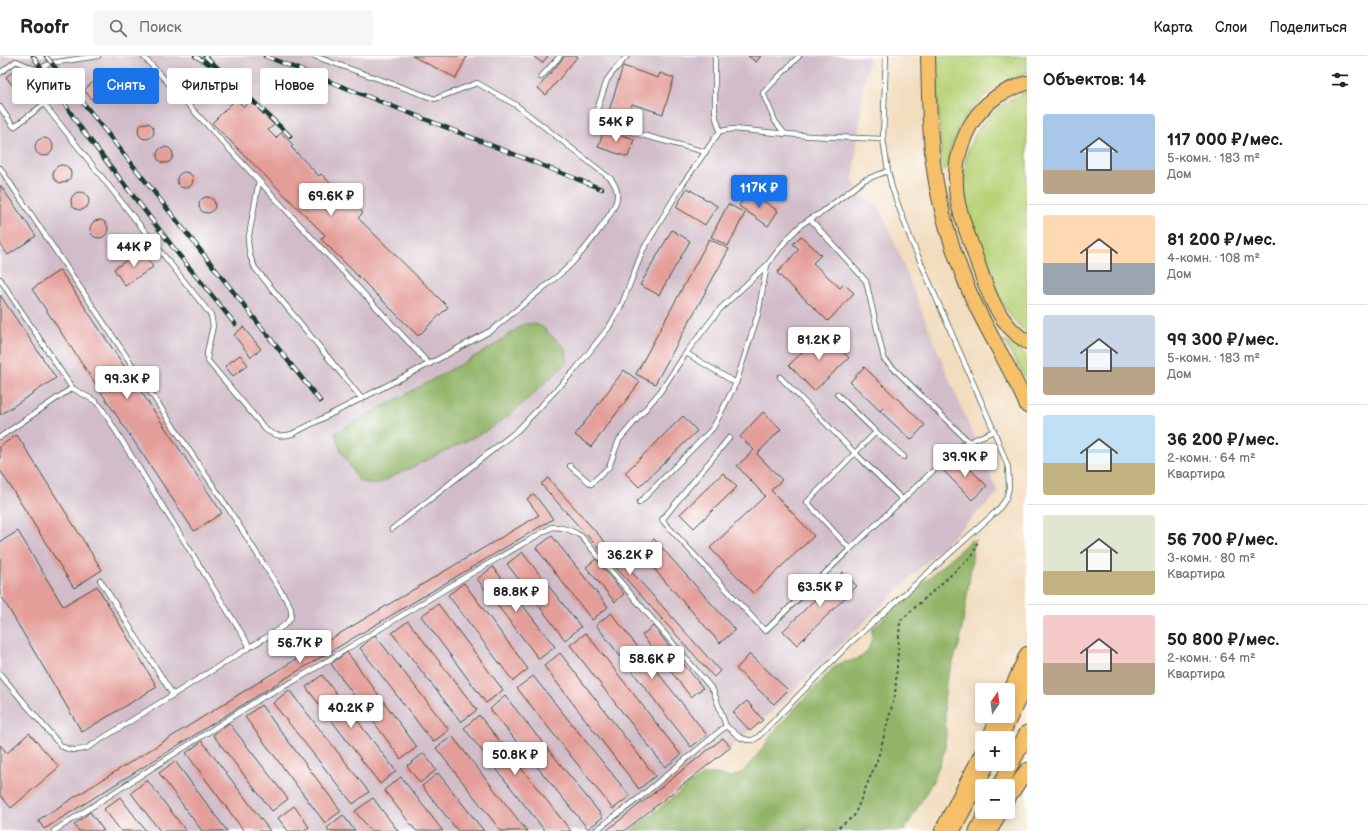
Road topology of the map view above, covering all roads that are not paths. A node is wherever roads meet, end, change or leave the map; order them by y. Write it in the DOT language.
graph roads {
  1 [pos="98,56"];
  2 [pos="143,56"];
  3 [pos="314,56"];
  4 [pos="560,56"];
  5 [pos="627,56"];
  6 [pos="715,56"];
  7 [pos="799,56"];
  8 [pos="886,56"];
  9 [pos="928,56"];
  10 [pos="0,73"];
  11 [pos="541,77"];
  12 [pos="1027,83"];
  13 [pos="0,107"];
  14 [pos="720,131"];
  15 [pos="785,134"];
  16 [pos="883,139"];
  17 [pos="706,152"];
  18 [pos="0,168"];
  19 [pos="888,172"];
  20 [pos="259,181"];
  21 [pos="810,220"];
  22 [pos="767,265"];
  23 [pos="0,279"];
  24 [pos="1027,342"];
  25 [pos="686,353"];
  26 [pos="429,364"];
  27 [pos="780,377"];
  28 [pos="736,383"];
  29 [pos="72,388"];
  30 [pos="837,394"];
  31 [pos="362,399"];
  32 [pos="1027,406"];
  33 [pos="994,431"];
  34 [pos="876,432"];
  35 [pos="0,437"];
  36 [pos="729,438"];
  37 [pos="969,442"];
  38 [pos="855,453"];
  39 [pos="904,457"];
  40 [pos="570,466"];
  41 [pos="903,500"];
  42 [pos="639,503"];
  43 [pos="392,529"];
  44 [pos="850,549"];
  45 [pos="100,580"];
  46 [pos="250,647"];
  47 [pos="1027,654"];
  48 [pos="0,674"];
  49 [pos="1027,680"];
  50 [pos="1014,683"];
  51 [pos="173,695"];
  52 [pos="726,726"];
  53 [pos="1003,731"];
  54 [pos="1027,733"];
  55 [pos="975,767"];
  56 [pos="1027,770"];
  57 [pos="983,771"];
  58 [pos="1004,779"];
  59 [pos="1015,788"];
  60 [pos="983,819"];
  61 [pos="996,819"];
  62 [pos="54,831"];
  63 [pos="595,831"];
  64 [pos="942,831"];
  65 [pos="952,831"];
  66 [pos="977,831"];
  67 [pos="990,831"];
  1 -- 10 [label="lane"];
  2 -- 20 [label="lane"];
  3 -- 26 [label="lane"];
  4 -- 11 [label="lane"];
  5 -- 17 [label="lane"];
  6 -- 14 [label="lane"];
  7 -- 15 [label="lane"];
  8 -- 16 [label="lane"];
  9 -- 32 [label="main road"];
  12 -- 24 [label="main road"];
  13 -- 31 [label="lane"];
  14 -- 15 [label="lane"];
  14 -- 17 [label="lane"];
  15 -- 16 [label="lane"];
  16 -- 19 [label="lane"];
  17 -- 43 [label="lane"];
  18 -- 46 [label="lane"];
  19 -- 21 [label="lane"];
  19 -- 33 [label="lane"];
  20 -- 26 [label="lane"];
  20 -- 31 [label="lane"];
  21 -- 22 [label="lane"];
  21 -- 37 [label="lane"];
  22 -- 25 [label="lane"];
  22 -- 28 [label="lane"];
  23 -- 29 [label="lane"];
  25 -- 28 [label="lane"];
  25 -- 40 [label="lane"];
  26 -- 31 [label="lane"];
  27 -- 38 [label="lane"];
  28 -- 42 [label="lane"];
  29 -- 35 [label="lane"];
  29 -- 46 [label="lane"];
  30 -- 34 [label="lane"];
  33 -- 37 [label="lane"];
  33 -- 52 [label="lane"];
  34 -- 38 [label="lane"];
  34 -- 39 [label="lane"];
  36 -- 44 [label="lane"];
  37 -- 41 [label="lane"];
  38 -- 41 [label="lane"];
  38 -- 44 [label="lane"];
  41 -- 44 [label="lane"];
  45 -- 51 [label="lane"];
  46 -- 51 [label="lane"];
  47 -- 50 [label="main road"];
  48 -- 51 [label="lane"];
  49 -- 53 [label="highway"];
  52 -- 62 [label="lane"];
  52 -- 63 [label="lane"];
  54 -- 58 [label="highway"];
  55 -- 64 [label="main road"];
  56 -- 59 [label="main road"];
  57 -- 65 [label="highway"];
  60 -- 66 [label="highway"];
  61 -- 67 [label="main road"];
}
